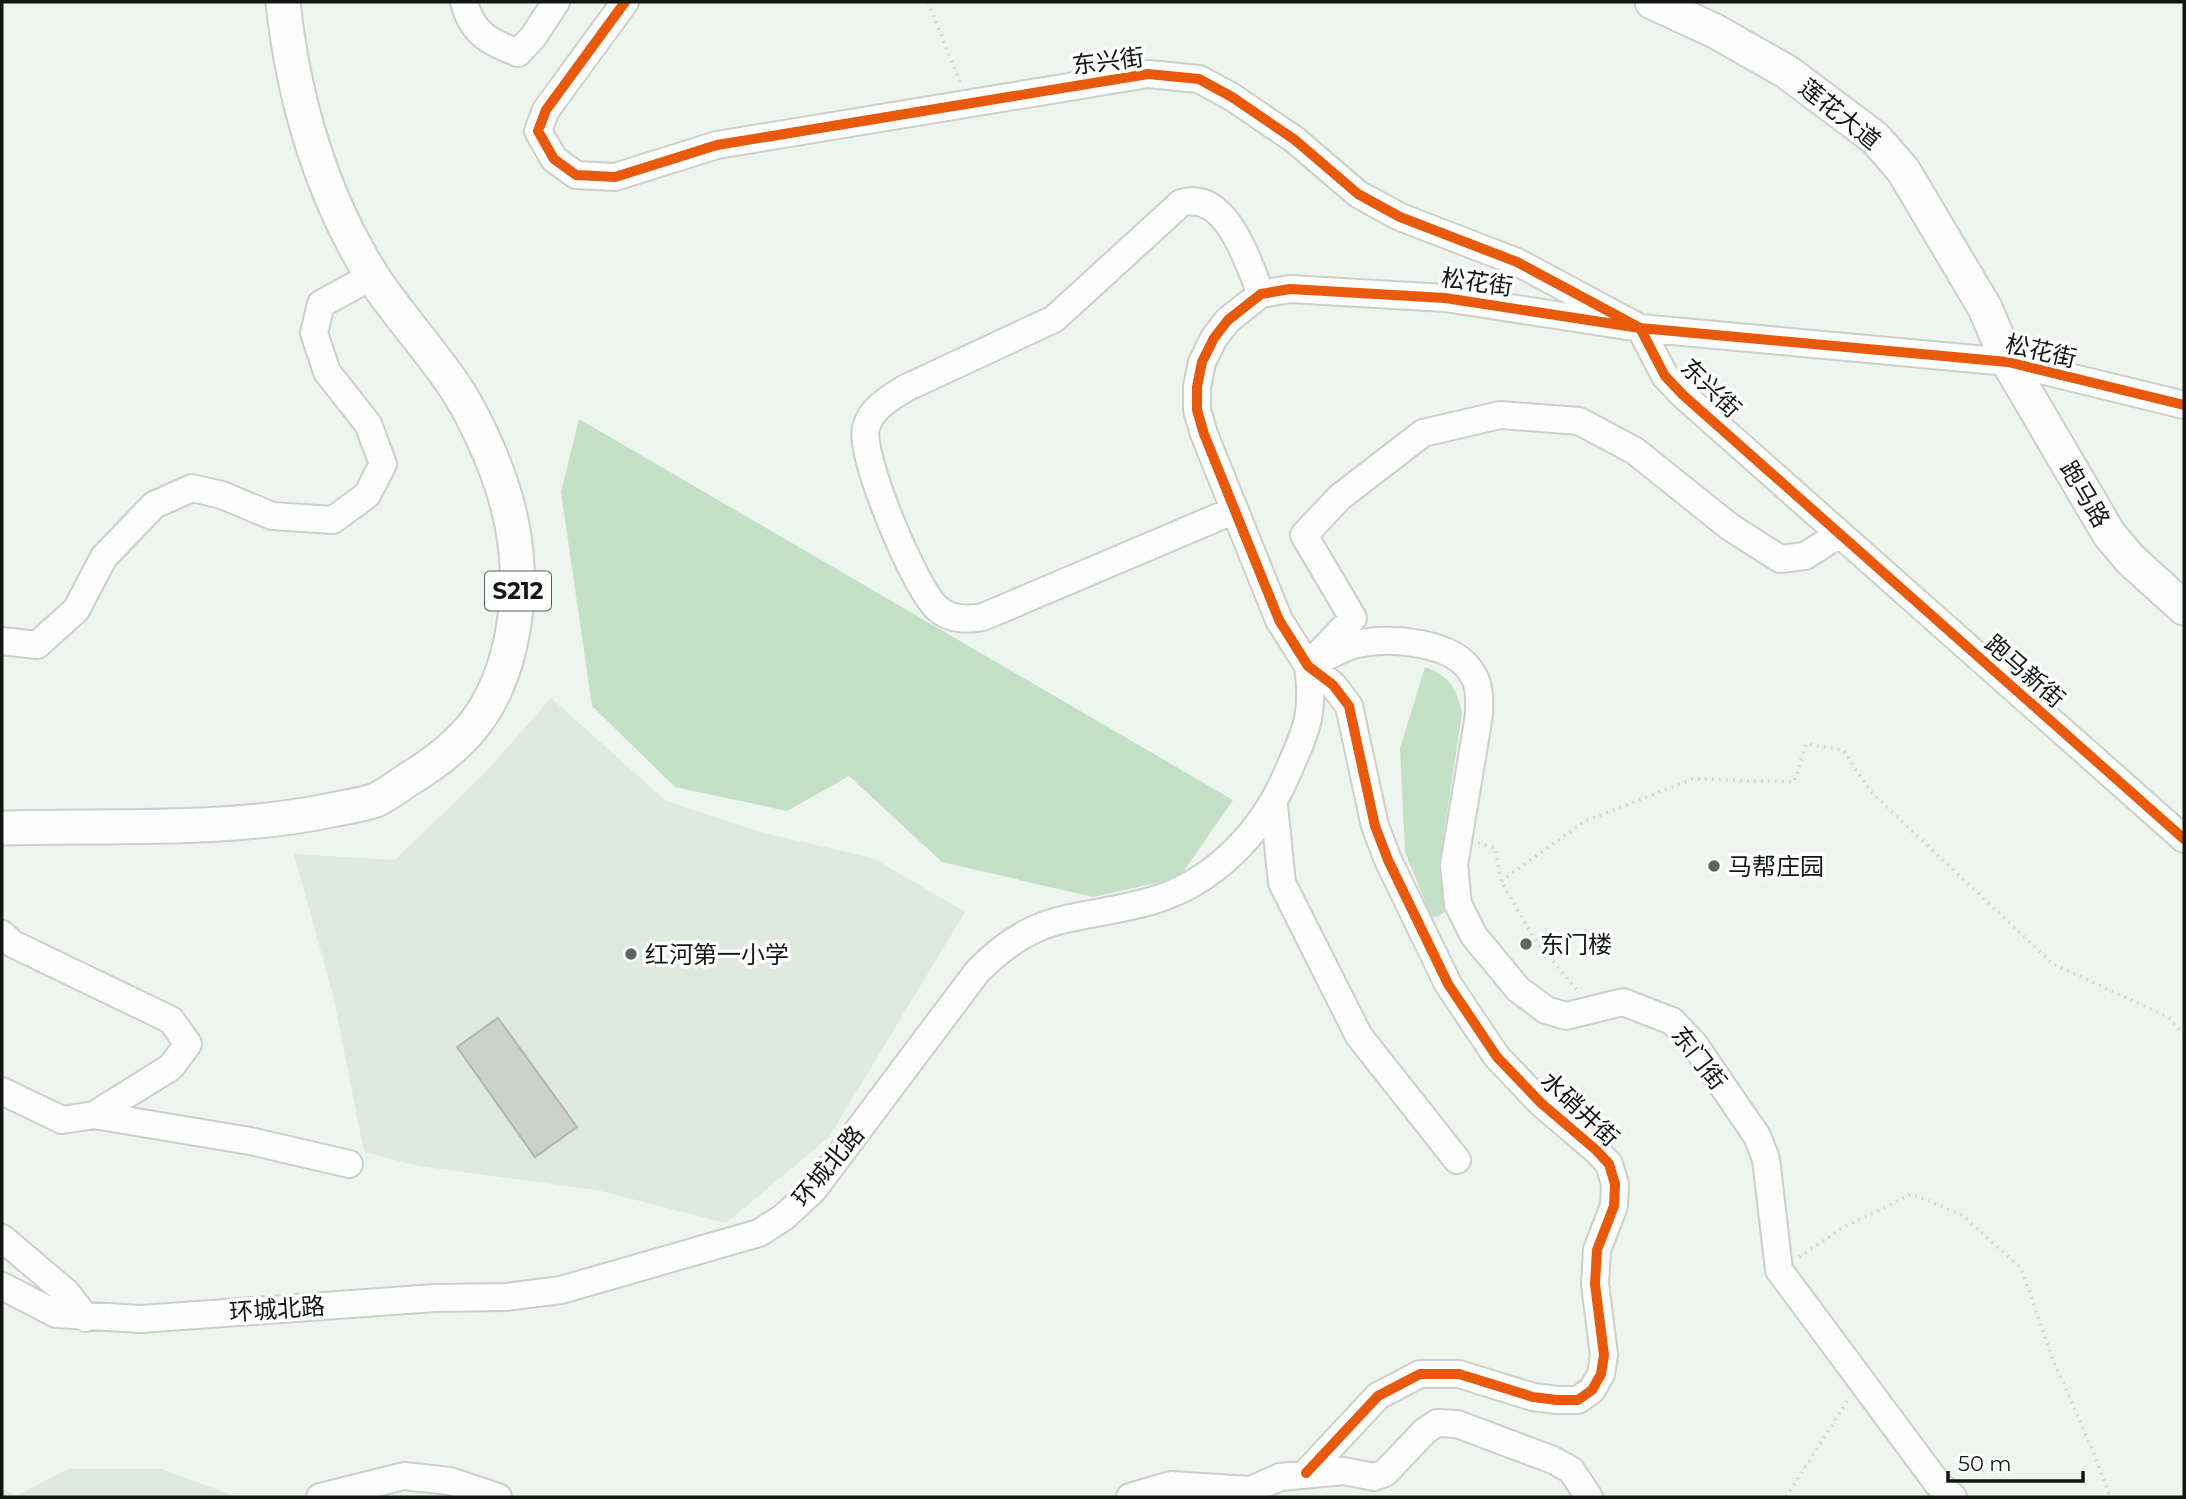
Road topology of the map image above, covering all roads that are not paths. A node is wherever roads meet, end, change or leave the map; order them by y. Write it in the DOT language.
graph roads {
  1 [pos="283,2"];
  2 [pos="464,2"];
  3 [pos="556,2"];
  4 [pos="625,2"];
  5 [pos="1652,2"];
  6 [pos="372,276"];
  7 [pos="1261,294"];
  8 [pos="1640,328"];
  9 [pos="2008,362"];
  10 [pos="2184,405"];
  11 [pos="1235,510"];
  12 [pos="1838,535"];
  13 [pos="2184,608"];
  14 [pos="2,641"];
  15 [pos="1308,666"];
  16 [pos="1274,805"];
  17 [pos="2,828"];
  18 [pos="2184,839"];
  19 [pos="2,934"];
  20 [pos="2,1091"];
  21 [pos="93,1115"];
  22 [pos="1457,1160"];
  23 [pos="349,1164"];
  24 [pos="2,1238"];
  25 [pos="2,1286"];
  26 [pos="86,1318"];
  27 [pos="1306,1473"];
  28 [pos="1242,1494"];
  29 [pos="320,1497"];
  30 [pos="498,1497"];
  31 [pos="1130,1497"];
  32 [pos="1589,1497"];
  33 [pos="1953,1497"];
  1 -- 6 [label="main road, S212"];
  2 -- 3 [label="street"];
  4 -- 8 [label="street, 东兴街"];
  5 -- 9 [label="main road, 莲花大道"];
  6 -- 14 [label="street"];
  6 -- 17 [label="main road, S212"];
  7 -- 8 [label="street, 松花街"];
  7 -- 11 [label="street"];
  7 -- 11 [label="street"];
  8 -- 9 [label="street, 松花街"];
  8 -- 12 [label="street, 东兴街"];
  9 -- 10 [label="street, 松花街"];
  9 -- 13 [label="main road, 跑马路"];
  11 -- 15 [label="street"];
  12 -- 15 [label="street"];
  12 -- 18 [label="street, 跑马新街"];
  15 -- 16 [label="street, 环城北路"];
  15 -- 27 [label="street, 水硝井街"];
  15 -- 33 [label="street, 东门街"];
  16 -- 22 [label="street"];
  16 -- 26 [label="street, 环城北路"];
  19 -- 21 [label="street"];
  20 -- 21 [label="street"];
  21 -- 23 [label="street"];
  24 -- 26 [label="street"];
  25 -- 26 [label="street, 环城北路"];
  27 -- 28 [label="street"];
  27 -- 32 [label="street"];
  28 -- 31 [label="street"];
  29 -- 30 [label="street"];
}
